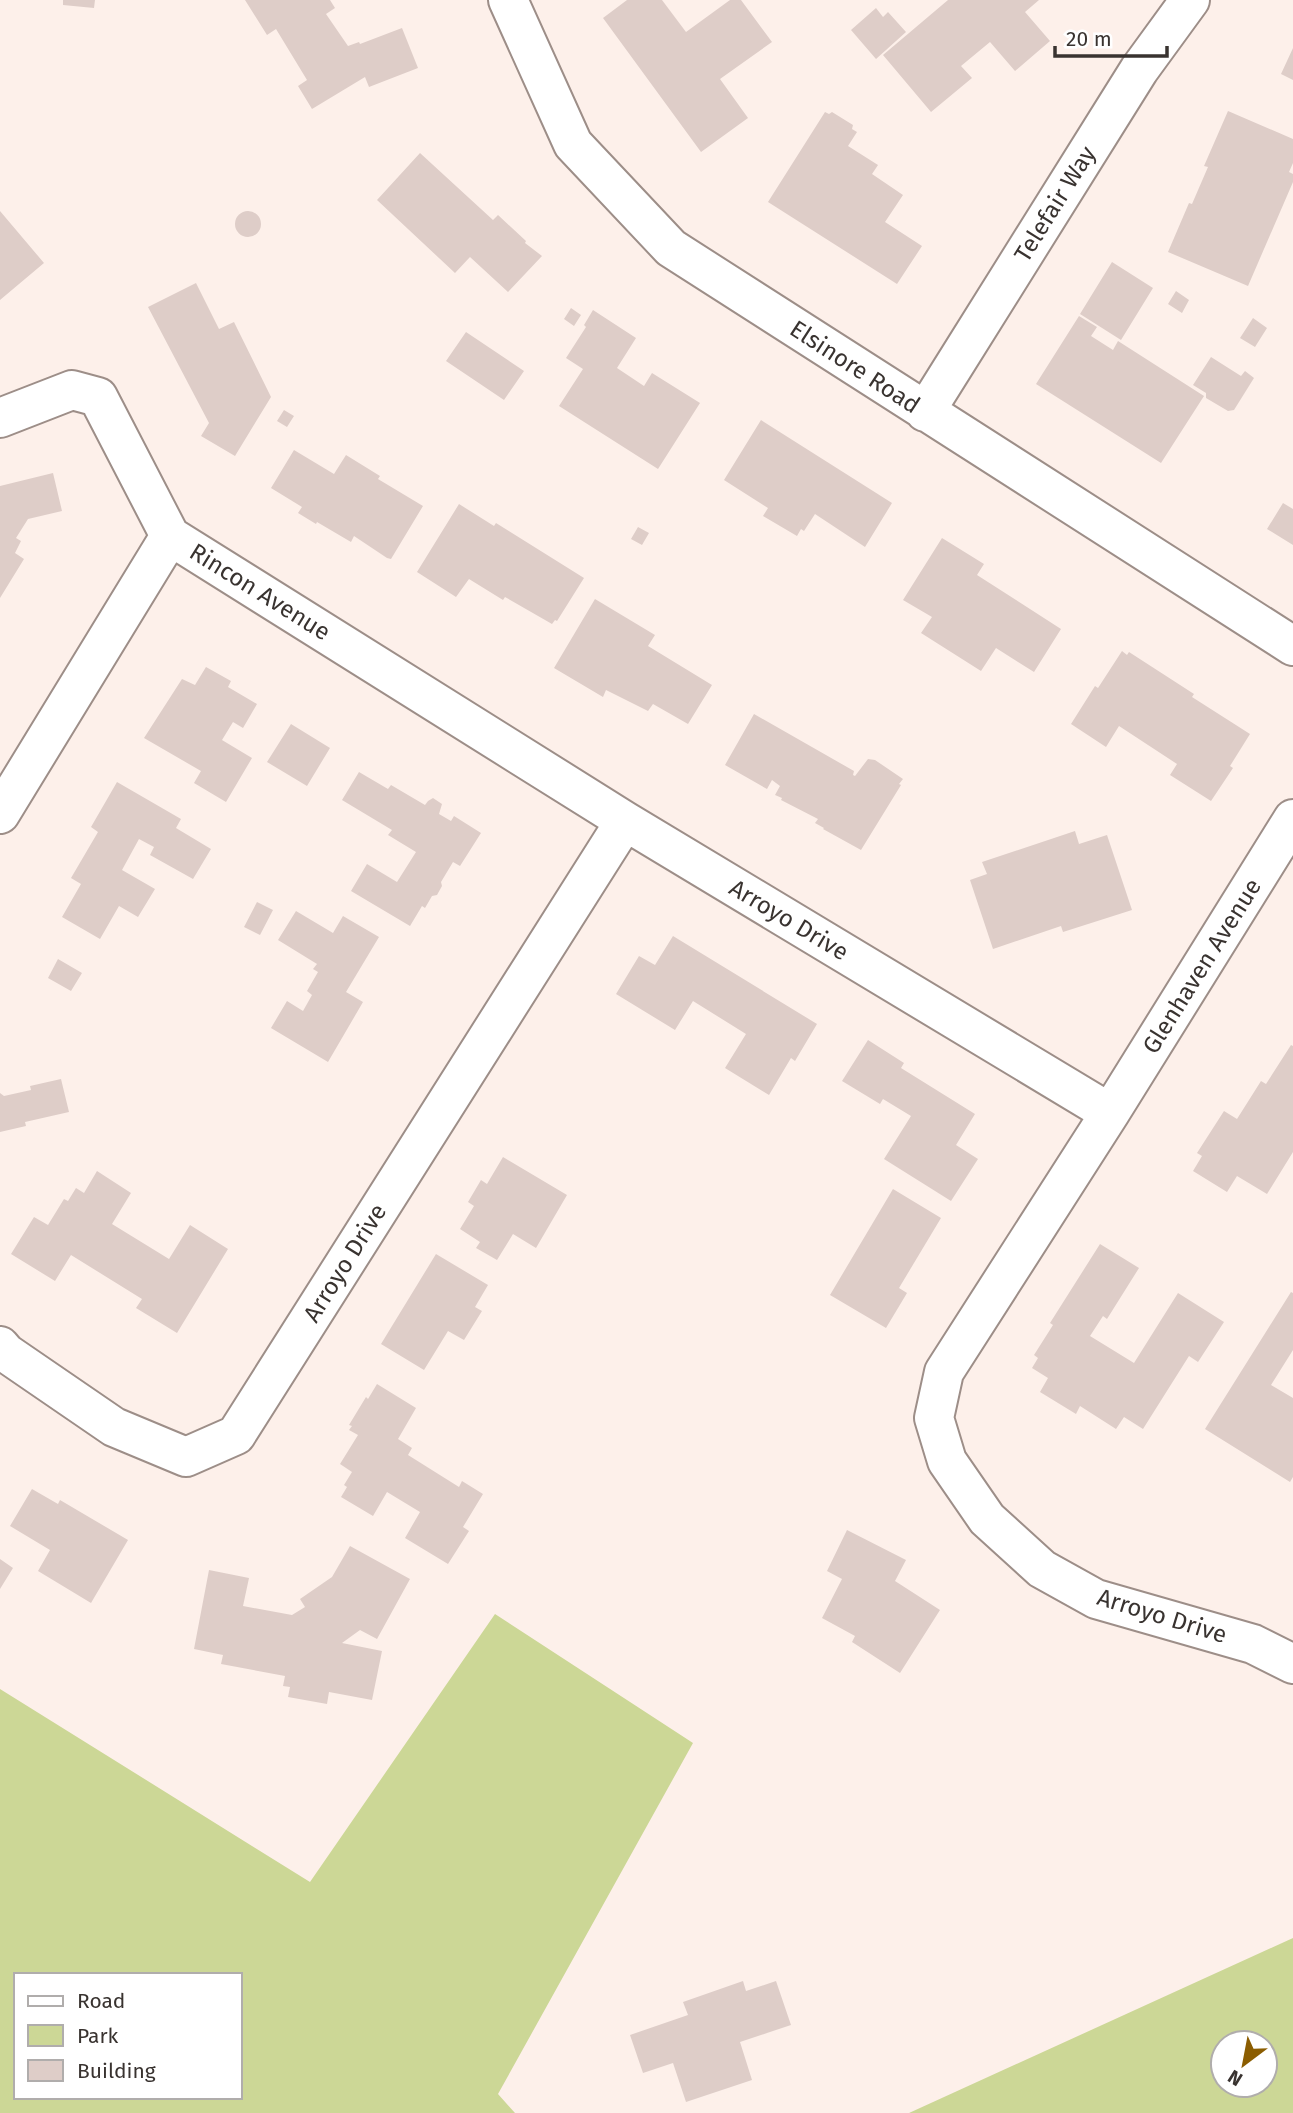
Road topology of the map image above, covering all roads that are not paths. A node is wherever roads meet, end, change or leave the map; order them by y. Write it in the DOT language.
graph roads {
  1 [pos="508,0"];
  2 [pos="1190,0"];
  3 [pos="925,412"];
  4 [pos="0,418"];
  5 [pos="170,536"];
  6 [pos="1293,646"];
  7 [pos="0,814"];
  8 [pos="1293,819"];
  9 [pos="625,821"];
  10 [pos="1111,1113"];
  11 [pos="0,1346"];
  12 [pos="1293,1664"];
  1 -- 3 [label="street, Elsinore Road"];
  2 -- 3 [label="street, Telefair Way"];
  3 -- 6 [label="street, Elsinore Road"];
  4 -- 5 [label="street"];
  5 -- 7 [label="street, Rincon Avenue"];
  5 -- 9 [label="street, Rincon Avenue"];
  8 -- 10 [label="street, Glenhaven Avenue"];
  9 -- 10 [label="street, Arroyo Drive"];
  9 -- 11 [label="street, Arroyo Drive"];
  10 -- 12 [label="street, Arroyo Drive"];
}
